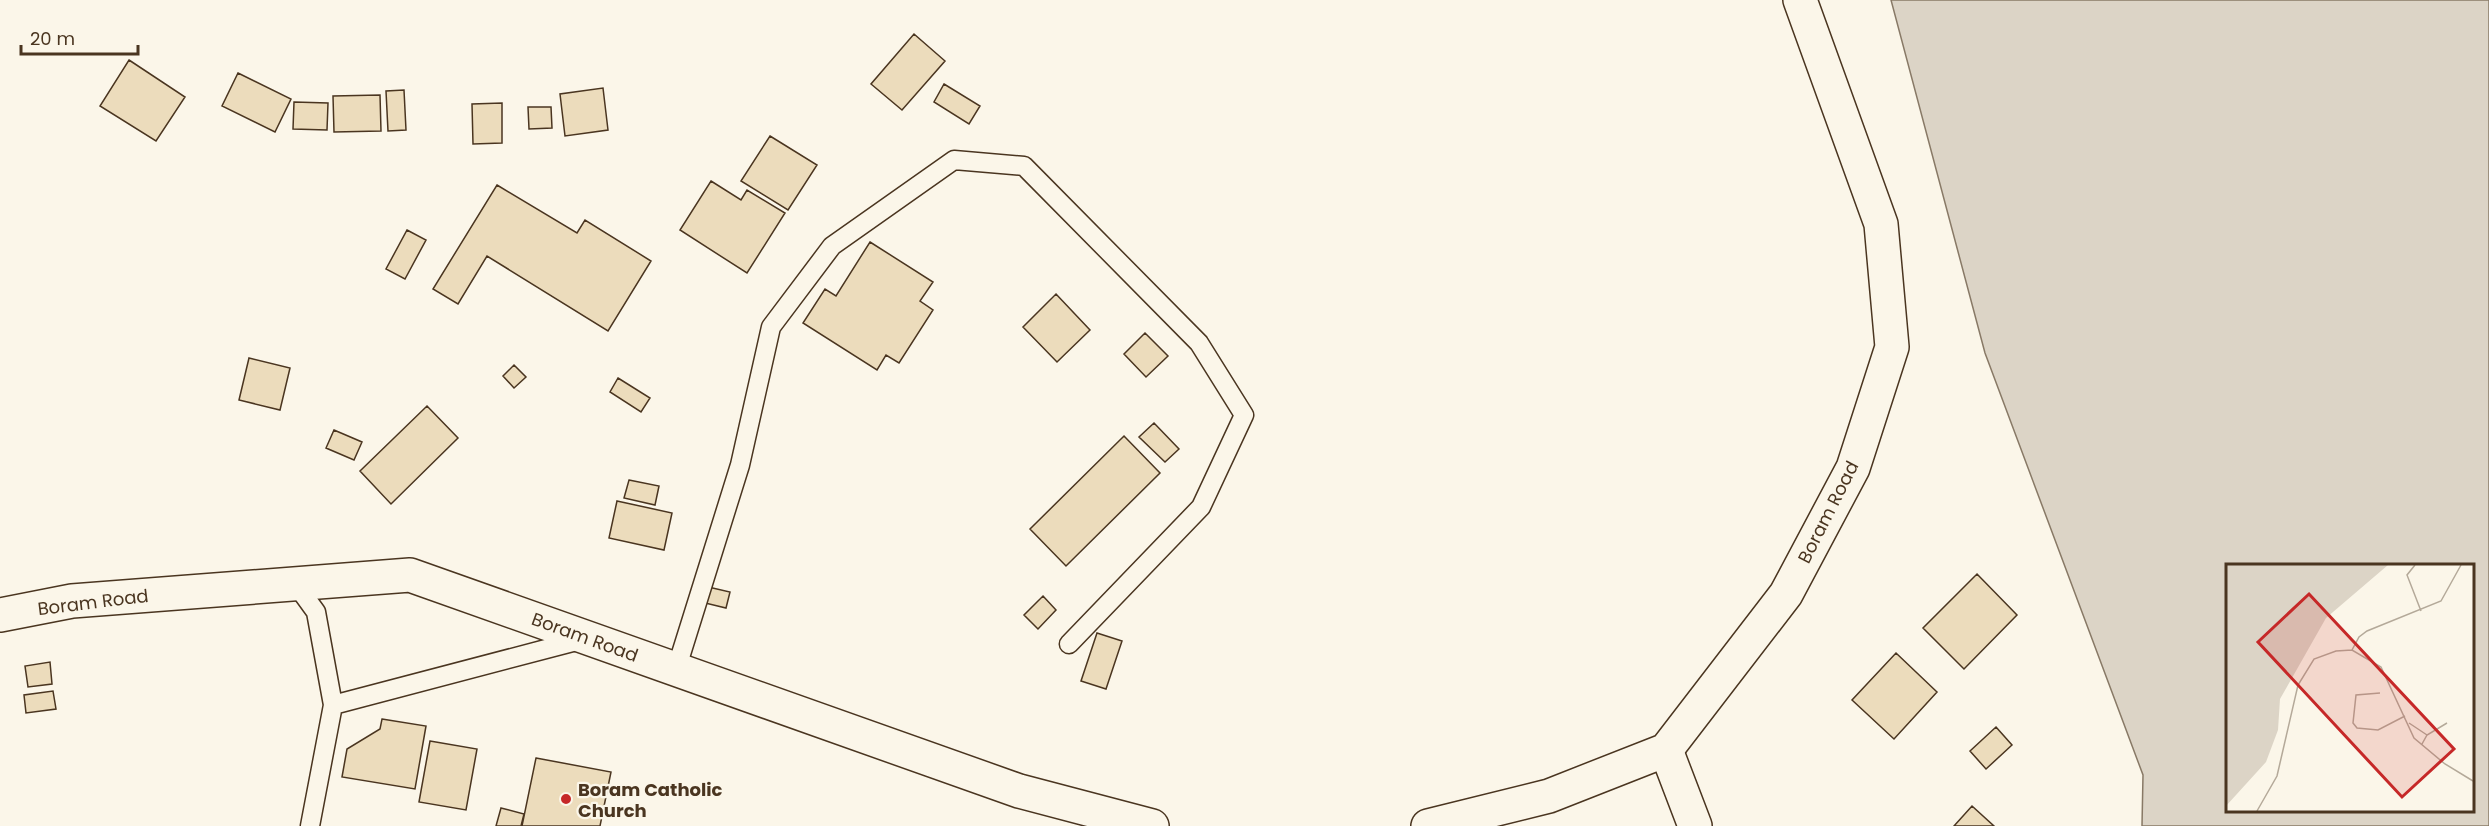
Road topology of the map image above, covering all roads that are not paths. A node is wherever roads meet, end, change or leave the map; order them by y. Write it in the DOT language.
graph roads {
  1 [pos="1800,0"];
  2 [pos="296,583"];
  3 [pos="0,615"];
  4 [pos="588,638"];
  5 [pos="1069,644"];
  6 [pos="676,670"];
  7 [pos="333,705"];
  8 [pos="1666,750"];
  9 [pos="310,826"];
  10 [pos="1152,826"];
  11 [pos="1428,826"];
  12 [pos="1695,826"];
  1 -- 8 [label="street, Boram Road"];
  2 -- 3 [label="street, Boram Road"];
  2 -- 4 [label="street, Boram Road"];
  2 -- 7 [label="lane"];
  4 -- 6 [label="street, Boram Road"];
  4 -- 7 [label="lane"];
  5 -- 6 [label="lane"];
  6 -- 10 [label="street, Boram Road"];
  7 -- 9 [label="lane"];
  8 -- 11 [label="street"];
  8 -- 12 [label="street"];
}
